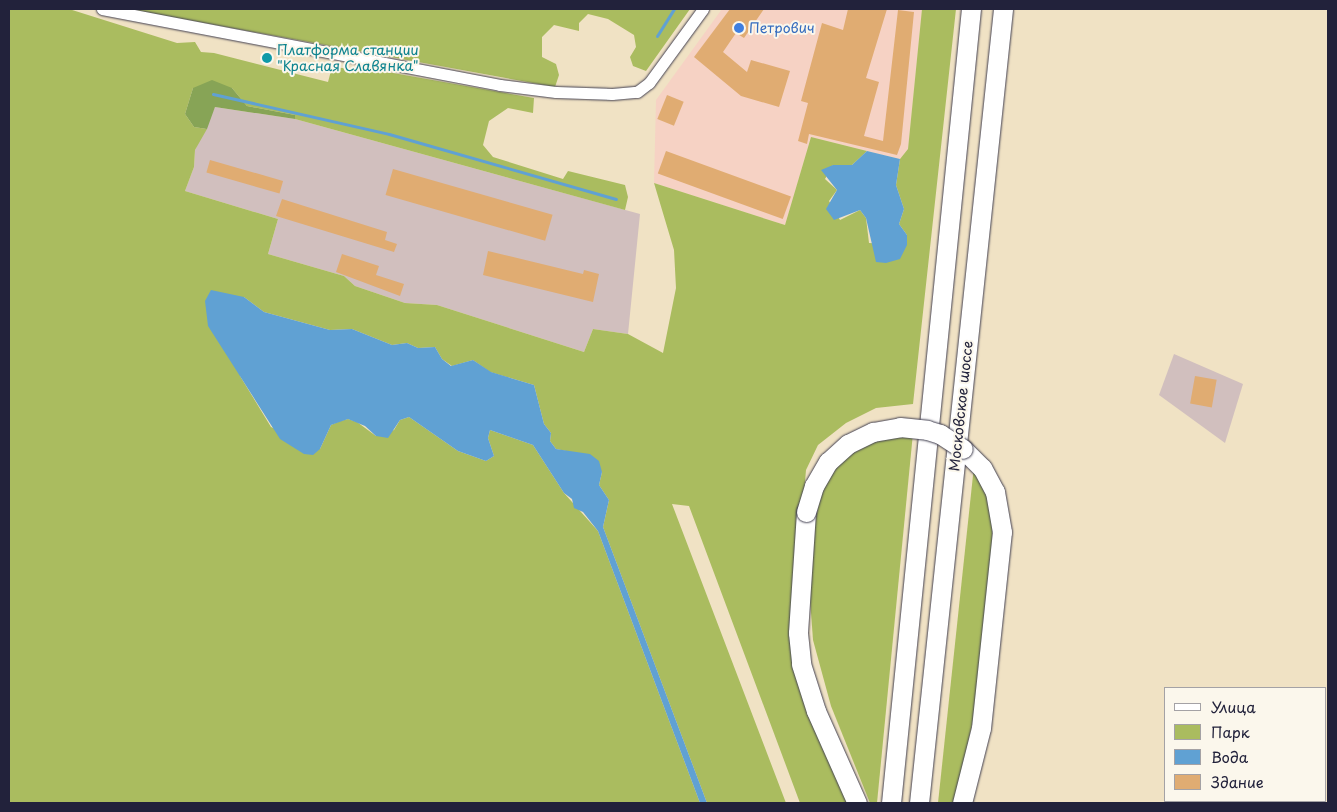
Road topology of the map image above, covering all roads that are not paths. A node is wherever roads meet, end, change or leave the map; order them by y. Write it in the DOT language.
graph roads {
  1 [pos="102,9"];
  2 [pos="703,9"];
  3 [pos="971,9"];
  4 [pos="1003,9"];
  5 [pos="857,803"];
  6 [pos="891,803"];
  7 [pos="919,803"];
  8 [pos="962,803"];
  1 -- 2 [label="street"];
  3 -- 6 [label="highway"];
  4 -- 7 [label="highway, Московское шоссе"];
  5 -- 8 [label="highway, bridge"];
}
